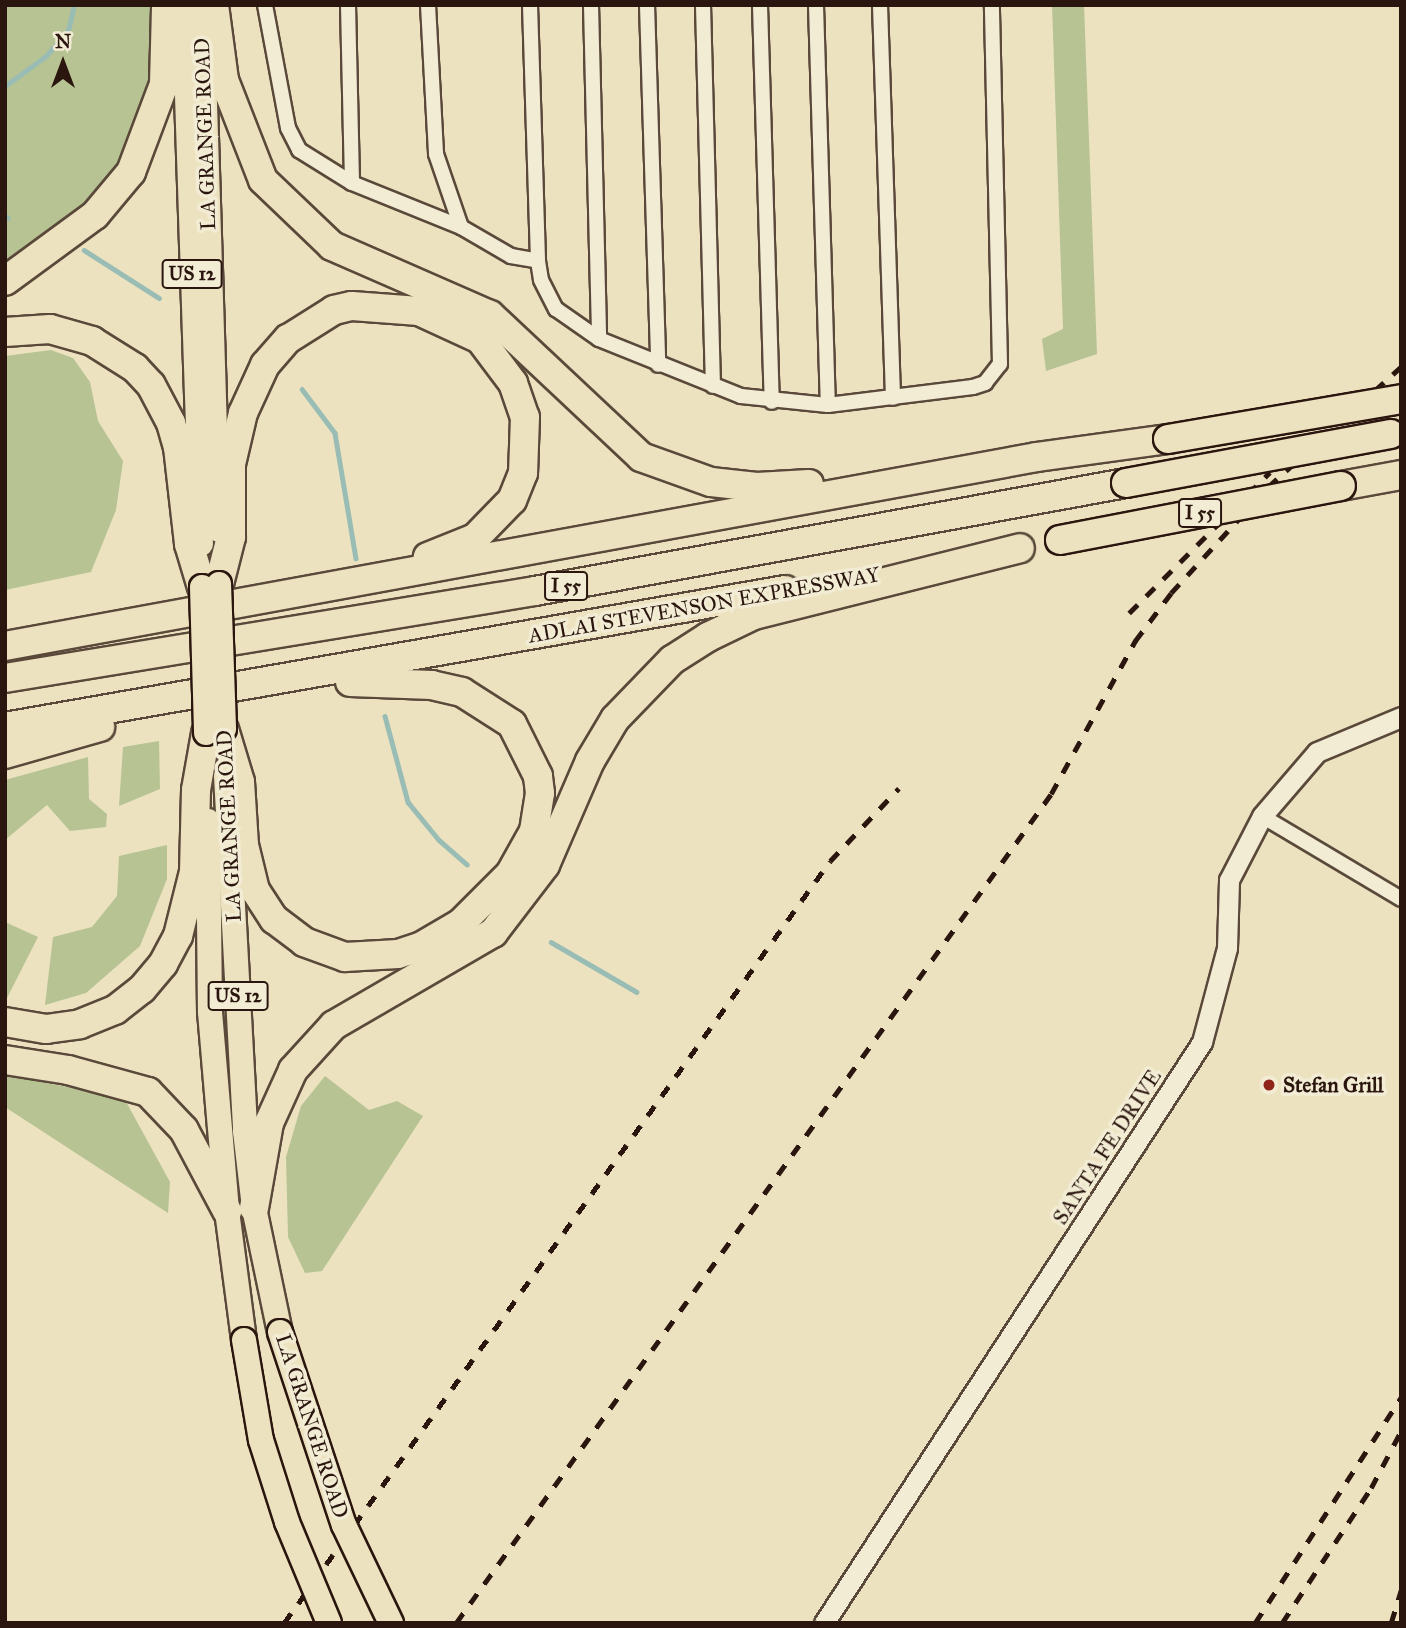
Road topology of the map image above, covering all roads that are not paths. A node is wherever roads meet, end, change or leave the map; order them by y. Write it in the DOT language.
graph roads {
  1 [pos="166,5"];
  2 [pos="183,5"];
  3 [pos="202,5"];
  4 [pos="214,5"];
  5 [pos="265,5"];
  6 [pos="348,5"];
  7 [pos="428,5"];
  8 [pos="530,5"];
  9 [pos="591,5"];
  10 [pos="647,5"];
  11 [pos="703,5"];
  12 [pos="760,5"];
  13 [pos="816,5"];
  14 [pos="880,5"];
  15 [pos="992,5"];
  16 [pos="352,183"];
  17 [pos="461,227"];
  18 [pos="538,261"];
  19 [pos="5,281"];
  20 [pos="5,331"];
  21 [pos="599,338"];
  22 [pos="658,365"];
  23 [pos="713,386"];
  24 [pos="893,398"];
  25 [pos="1401,399"];
  26 [pos="772,402"];
  27 [pos="828,405"];
  28 [pos="1396,433"];
  29 [pos="1037,457"];
  30 [pos="1401,475"];
  31 [pos="210,540"];
  32 [pos="1020,548"];
  33 [pos="211,585"];
  34 [pos="290,596"];
  35 [pos="103,629"];
  36 [pos="5,635"];
  37 [pos="5,646"];
  38 [pos="5,678"];
  39 [pos="270,682"];
  40 [pos="165,699"];
  41 [pos="1401,716"];
  42 [pos="5,727"];
  43 [pos="215,731"];
  44 [pos="5,754"];
  45 [pos="218,786"];
  46 [pos="1262,816"];
  47 [pos="1401,899"];
  48 [pos="5,1021"];
  49 [pos="5,1060"];
  50 [pos="241,1209"];
  51 [pos="329,1623"];
  52 [pos="391,1623"];
  53 [pos="824,1623"];
  1 -- 19 [label="highway"];
  2 -- 31 [label="main road, LA GRANGE ROAD / US 12"];
  3 -- 31 [label="main road, LA GRANGE ROAD / US 12"];
  4 -- 29 [label="highway"];
  5 -- 16 [label="street"];
  6 -- 16 [label="street"];
  7 -- 17 [label="street"];
  8 -- 18 [label="street"];
  9 -- 21 [label="street"];
  10 -- 22 [label="street"];
  11 -- 23 [label="street"];
  12 -- 26 [label="street"];
  13 -- 27 [label="street"];
  14 -- 24 [label="street"];
  15 -- 24 [label="street"];
  16 -- 17 [label="street"];
  17 -- 18 [label="street"];
  18 -- 21 [label="street"];
  20 -- 31 [label="highway"];
  21 -- 22 [label="street"];
  22 -- 23 [label="street"];
  23 -- 26 [label="street"];
  24 -- 27 [label="street"];
  25 -- 29 [label="highway, bridge"];
  26 -- 27 [label="street"];
  28 -- 38 [label="highway, ADLAI STEVENSON EXPRESSWAY / I 55, bridge"];
  29 -- 34 [label="highway"];
  30 -- 32 [label="highway, ADLAI STEVENSON EXPRESSWAY / I 55, bridge"];
  31 -- 33 [label="highway"];
  31 -- 33 [label="highway"];
  31 -- 34 [label="highway"];
  32 -- 39 [label="highway, ADLAI STEVENSON EXPRESSWAY / I 55"];
  32 -- 50 [label="highway"];
  33 -- 43 [label="highway, LA GRANGE ROAD, bridge"];
  34 -- 35 [label="highway"];
  35 -- 36 [label="highway"];
  35 -- 37 [label="highway"];
  39 -- 40 [label="highway, ADLAI STEVENSON EXPRESSWAY / I 55"];
  39 -- 45 [label="highway"];
  40 -- 42 [label="highway, ADLAI STEVENSON EXPRESSWAY / I 55"];
  40 -- 44 [label="highway"];
  41 -- 46 [label="street, SANTA FE DRIVE"];
  43 -- 45 [label="highway"];
  43 -- 45 [label="highway"];
  45 -- 48 [label="highway"];
  45 -- 50 [label="highway, LA GRANGE ROAD / US 12"];
  46 -- 47 [label="street"];
  46 -- 53 [label="street, SANTA FE DRIVE"];
  49 -- 50 [label="highway"];
  50 -- 51 [label="highway, LA GRANGE ROAD / US 12, bridge"];
  50 -- 52 [label="highway, LA GRANGE ROAD / US 12, bridge"];
}
